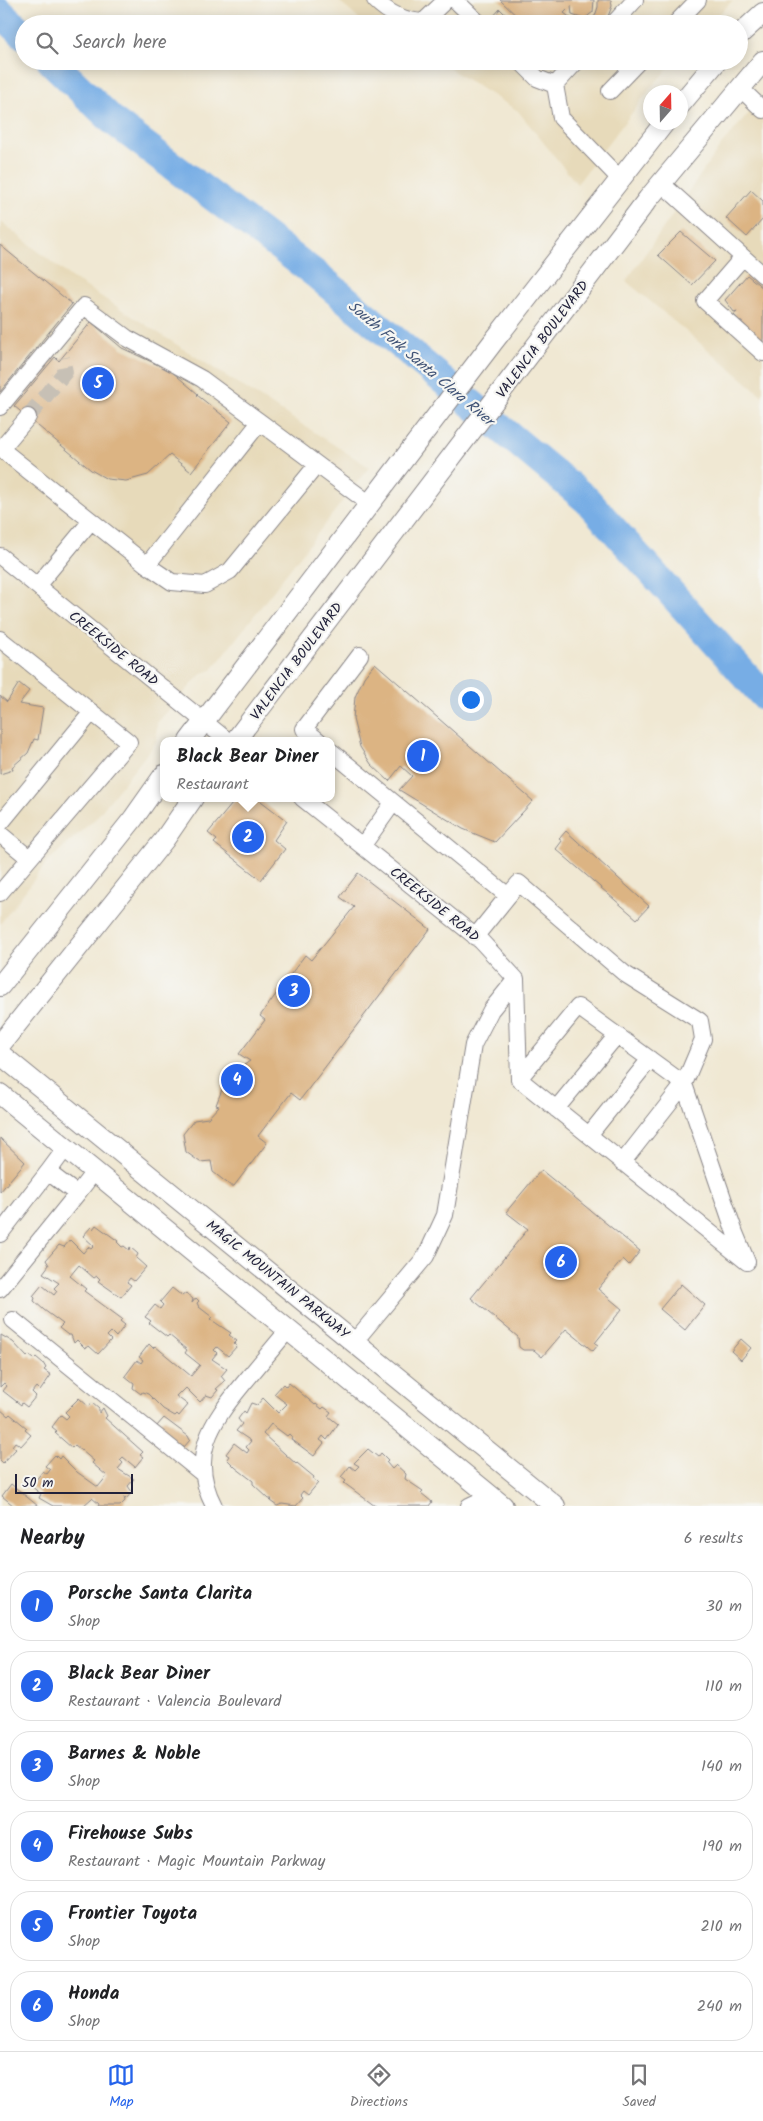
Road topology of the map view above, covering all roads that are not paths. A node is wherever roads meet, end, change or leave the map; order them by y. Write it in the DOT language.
graph roads {
  1 [pos="375,0"];
  2 [pos="446,0"];
  3 [pos="455,0"];
  4 [pos="635,0"];
  5 [pos="698,0"];
  6 [pos="763,13"];
  7 [pos="396,15"];
  8 [pos="430,15"];
  9 [pos="471,15"];
  10 [pos="621,15"];
  11 [pos="684,15"];
  12 [pos="748,27"];
  13 [pos="763,61"];
  14 [pos="529,70"];
  15 [pos="569,70"];
  16 [pos="631,70"];
  17 [pos="709,70"];
  18 [pos="555,85"];
  19 [pos="740,88"];
  20 [pos="610,92"];
  21 [pos="688,95"];
  22 [pos="763,110"];
  23 [pos="659,130"];
  24 [pos="620,179"];
  25 [pos="661,183"];
  26 [pos="743,257"];
  27 [pos="763,275"];
  28 [pos="763,353"];
  29 [pos="0,408"];
  30 [pos="28,417"];
  31 [pos="260,422"];
  32 [pos="0,448"];
  33 [pos="316,466"];
  34 [pos="370,504"];
  35 [pos="91,522"];
  36 [pos="0,556"];
  37 [pos="146,565"];
  38 [pos="38,586"];
  39 [pos="0,639"];
  40 [pos="360,655"];
  41 [pos="92,712"];
  42 [pos="204,721"];
  43 [pos="192,737"];
  44 [pos="223,737"];
  45 [pos="238,737"];
  46 [pos="314,737"];
  47 [pos="335,755"];
  48 [pos="160,781"];
  49 [pos="191,802"];
  50 [pos="307,802"];
  51 [pos="393,803"];
  52 [pos="0,824"];
  53 [pos="0,834"];
  54 [pos="363,845"];
  55 [pos="29,858"];
  56 [pos="0,893"];
  57 [pos="508,896"];
  58 [pos="475,937"];
  59 [pos="516,979"];
  60 [pos="0,986"];
  61 [pos="617,1034"];
  62 [pos="0,1045"];
  63 [pos="0,1054"];
  64 [pos="650,1059"];
  65 [pos="519,1079"];
  66 [pos="684,1084"];
  67 [pos="0,1094"];
  68 [pos="556,1109"];
  69 [pos="589,1135"];
  70 [pos="65,1148"];
  71 [pos="622,1163"];
  72 [pos="48,1172"];
  73 [pos="94,1172"];
  74 [pos="77,1194"];
  75 [pos="0,1234"];
  76 [pos="0,1289"];
  77 [pos="13,1320"];
  78 [pos="288,1330"];
  79 [pos="355,1341"];
  80 [pos="203,1474"];
  81 [pos="494,1503"];
  82 [pos="214,1506"];
  83 [pos="469,1506"];
  84 [pos="555,1506"];
  1 -- 7 [label="street"];
  2 -- 8 [label="street"];
  3 -- 9 [label="street"];
  4 -- 10 [label="street"];
  5 -- 11 [label="street"];
  6 -- 12 [label="main road"];
  13 -- 19 [label="main road, VALENCIA BOULEVARD"];
  14 -- 18 [label="street"];
  15 -- 18 [label="street"];
  16 -- 20 [label="street"];
  17 -- 21 [label="main road"];
  18 -- 24 [label="street"];
  19 -- 22 [label="street"];
  19 -- 25 [label="main road, VALENCIA BOULEVARD"];
  23 -- 24 [label="main road"];
  24 -- 34 [label="main road"];
  25 -- 26 [label="street"];
  25 -- 45 [label="main road, VALENCIA BOULEVARD"];
  26 -- 27 [label="street"];
  26 -- 28 [label="street"];
  29 -- 31 [label="street"];
  30 -- 32 [label="street"];
  31 -- 33 [label="street"];
  31 -- 37 [label="street"];
  32 -- 35 [label="street"];
  33 -- 34 [label="street"];
  33 -- 37 [label="street"];
  34 -- 42 [label="main road"];
  35 -- 37 [label="street"];
  35 -- 38 [label="street"];
  36 -- 38 [label="street, CREEKSIDE ROAD"];
  38 -- 42 [label="street, CREEKSIDE ROAD"];
  39 -- 41 [label="street"];
  40 -- 46 [label="street"];
  41 -- 52 [label="street"];
  41 -- 55 [label="street"];
  42 -- 43 [label="main road"];
  42 -- 44 [label="street, CREEKSIDE ROAD"];
  47 -- 51 [label="street"];
  48 -- 60 [label="main road"];
  49 -- 62 [label="main road"];
  50 -- 54 [label="street, CREEKSIDE ROAD"];
  51 -- 54 [label="street"];
  51 -- 57 [label="street"];
  53 -- 55 [label="street"];
  54 -- 58 [label="street, CREEKSIDE ROAD"];
  55 -- 56 [label="street"];
  57 -- 58 [label="street"];
  57 -- 66 [label="street"];
  58 -- 59 [label="street, CREEKSIDE ROAD"];
  59 -- 65 [label="street"];
  59 -- 79 [label="street"];
  61 -- 64 [label="street"];
  61 -- 65 [label="street"];
  61 -- 68 [label="street"];
  63 -- 79 [label="main road, MAGIC MOUNTAIN PARKWAY"];
  64 -- 66 [label="street"];
  64 -- 69 [label="street"];
  65 -- 68 [label="street"];
  66 -- 71 [label="street"];
  66 -- 71 [label="street"];
  67 -- 70 [label="main road"];
  68 -- 69 [label="street"];
  69 -- 71 [label="street"];
  70 -- 72 [label="street"];
  70 -- 73 [label="main road"];
  72 -- 74 [label="street"];
  72 -- 75 [label="street"];
  73 -- 74 [label="street"];
  73 -- 78 [label="main road"];
  74 -- 76 [label="street"];
  77 -- 80 [label="street"];
  78 -- 80 [label="street"];
  78 -- 81 [label="main road"];
  79 -- 84 [label="main road, MAGIC MOUNTAIN PARKWAY"];
  80 -- 82 [label="street"];
  81 -- 83 [label="street"];
}
